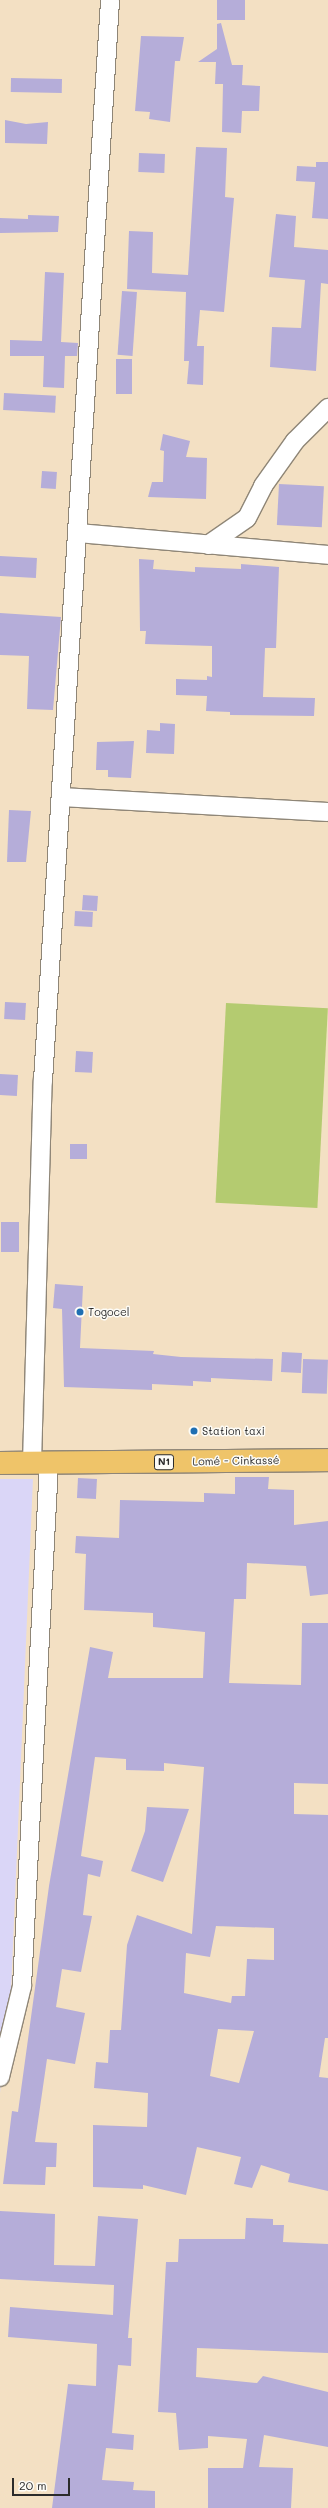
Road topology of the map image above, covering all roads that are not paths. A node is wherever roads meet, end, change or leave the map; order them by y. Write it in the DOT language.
graph roads {
  1 [pos="110,0"];
  2 [pos="328,408"];
  3 [pos="78,533"];
  4 [pos="208,545"];
  5 [pos="328,555"];
  6 [pos="61,797"];
  7 [pos="328,812"];
  8 [pos="328,1460"];
  9 [pos="0,1463"];
  10 [pos="40,1463"];
  11 [pos="0,2077"];
  1 -- 3 [label="street"];
  2 -- 4 [label="street"];
  3 -- 4 [label="street"];
  3 -- 6 [label="street"];
  4 -- 5 [label="street"];
  6 -- 7 [label="street"];
  6 -- 10 [label="street"];
  8 -- 10 [label="highway, Lomé - Cinkassé / N1"];
  9 -- 10 [label="highway, Lomé - Cinkassé / N1"];
  10 -- 11 [label="street"];
}
